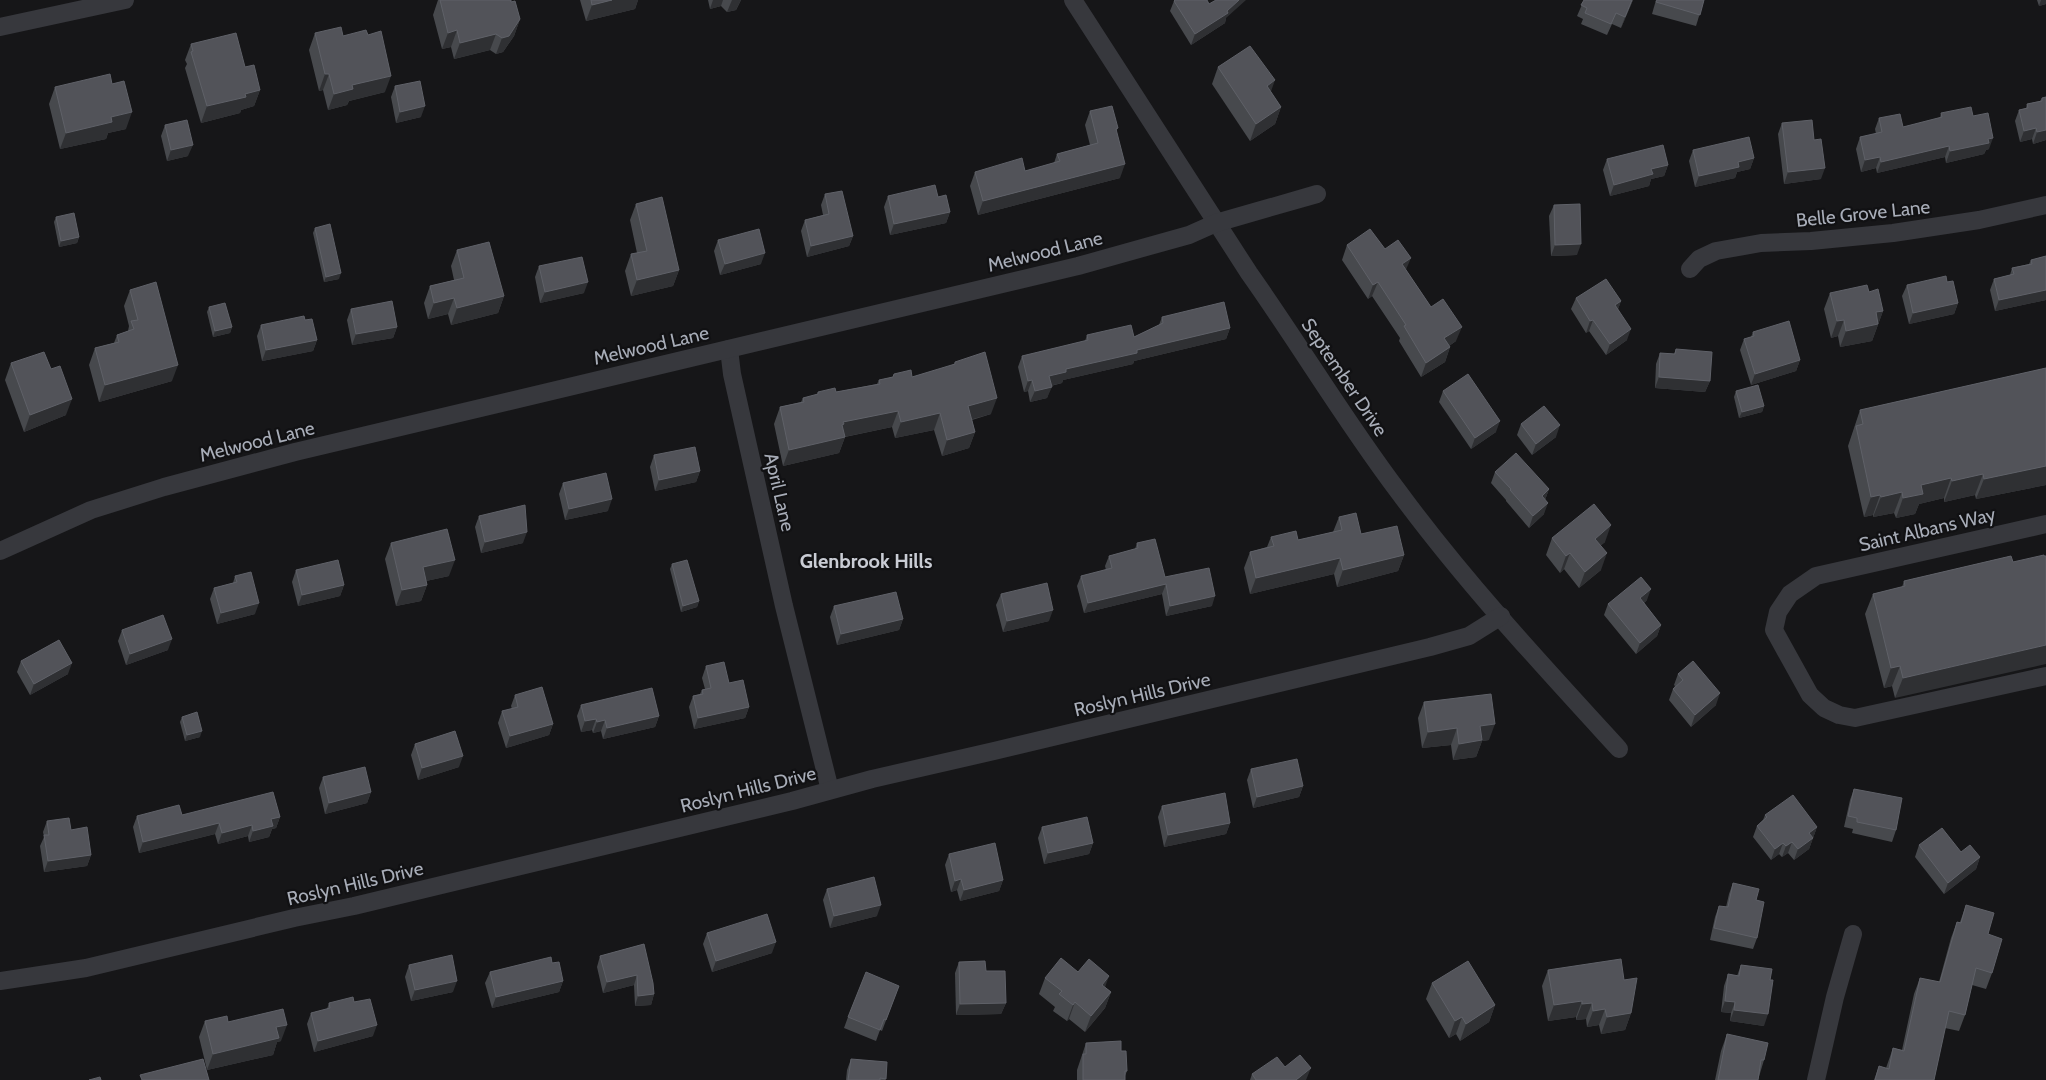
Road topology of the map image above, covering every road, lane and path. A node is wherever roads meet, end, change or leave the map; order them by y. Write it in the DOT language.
graph roads {
  1 [pos="1073,0"];
  2 [pos="119,1"];
  3 [pos="0,27"];
  4 [pos="1317,194"];
  5 [pos="2046,205"];
  6 [pos="1216,223"];
  7 [pos="1690,269"];
  8 [pos="729,349"];
  9 [pos="2046,524"];
  10 [pos="0,551"];
  11 [pos="1501,616"];
  12 [pos="2046,676"];
  13 [pos="1619,749"];
  14 [pos="830,790"];
  15 [pos="1853,934"];
  16 [pos="0,981"];
  17 [pos="1816,1080"];
  1 -- 6 [label="street, September Drive"];
  2 -- 3 [label="street"];
  4 -- 6 [label="street, Melwood Lane"];
  5 -- 7 [label="street, Belle Grove Lane"];
  6 -- 8 [label="street, Melwood Lane"];
  6 -- 11 [label="street, September Drive"];
  8 -- 10 [label="street, Melwood Lane"];
  8 -- 14 [label="street, April Lane"];
  9 -- 12 [label="street, Saint Albans Way"];
  11 -- 13 [label="street, September Drive"];
  11 -- 14 [label="street, Roslyn Hills Drive"];
  14 -- 16 [label="street, Roslyn Hills Drive"];
  15 -- 17 [label="street"];
}
